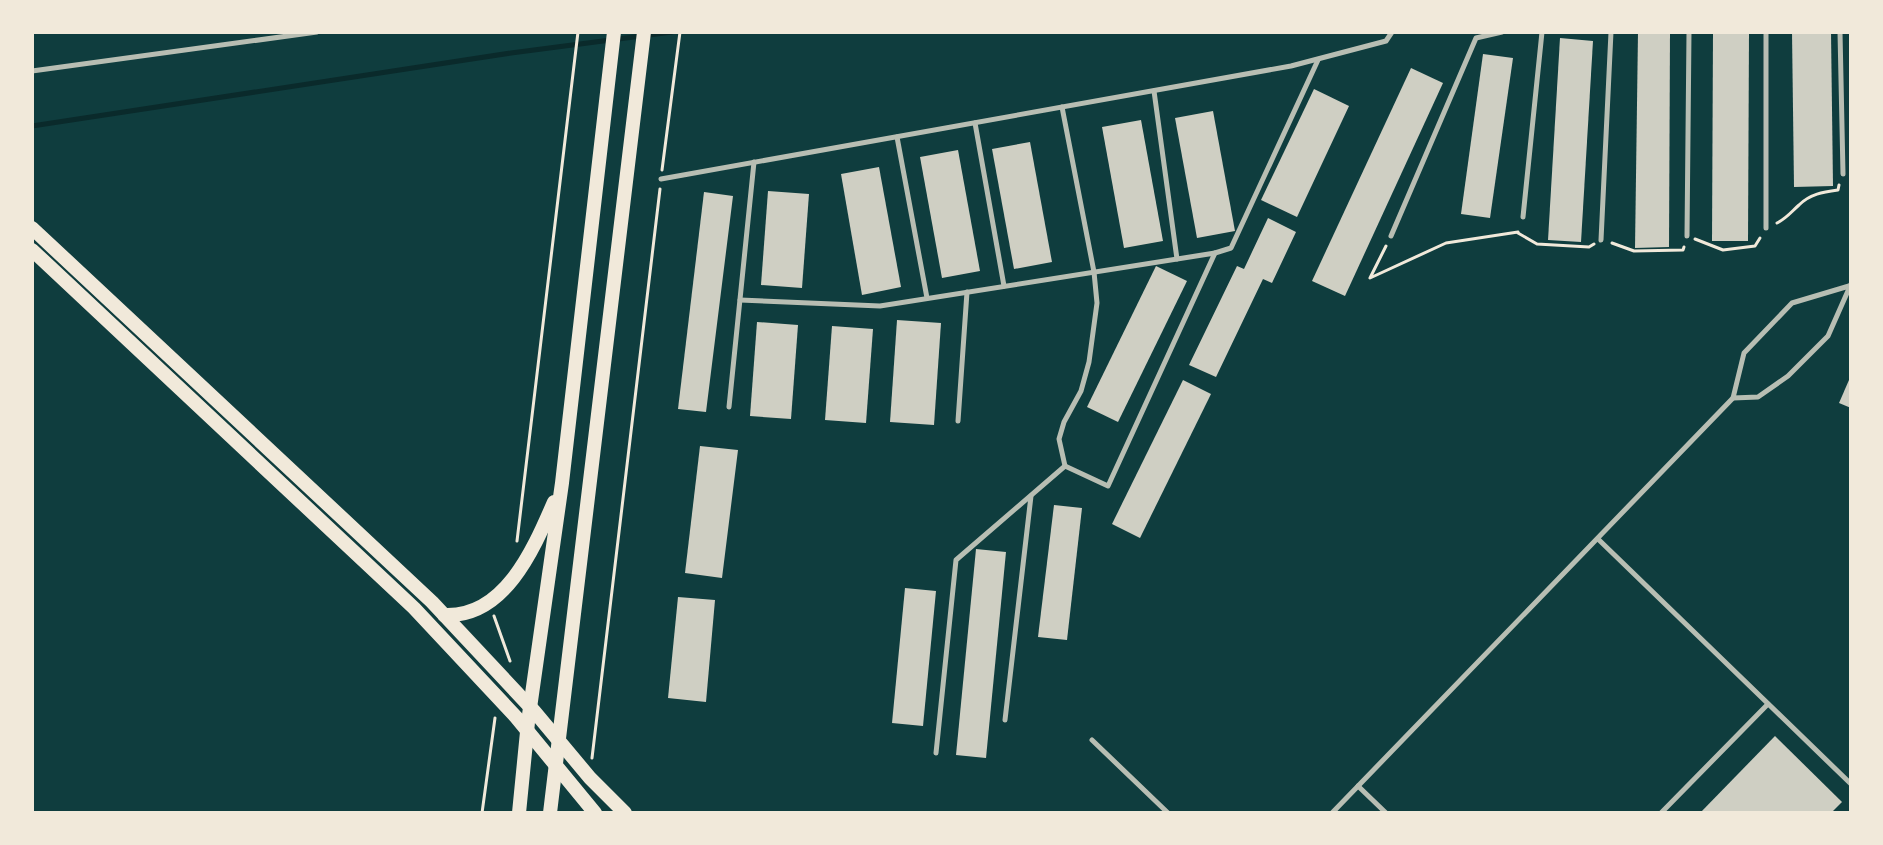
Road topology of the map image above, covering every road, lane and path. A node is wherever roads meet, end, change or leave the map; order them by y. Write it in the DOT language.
graph roads {
  1 [pos="317,32"];
  2 [pos="578,32"];
  3 [pos="614,32"];
  4 [pos="644,32"];
  5 [pos="680,32"];
  6 [pos="1392,32"];
  7 [pos="1502,32"];
  8 [pos="1542,32"];
  9 [pos="1611,32"];
  10 [pos="1689,32"];
  11 [pos="1766,32"];
  12 [pos="1840,32"];
  13 [pos="1319,59"];
  14 [pos="32,71"];
  15 [pos="1154,91"];
  16 [pos="1062,107"];
  17 [pos="975,123"];
  18 [pos="897,137"];
  19 [pos="754,162"];
  20 [pos="1843,174"];
  21 [pos="661,179"];
  22 [pos="1523,217"];
  23 [pos="32,228"];
  24 [pos="1766,228"];
  25 [pos="1391,236"];
  26 [pos="1687,236"];
  27 [pos="1601,240"];
  28 [pos="32,250"];
  29 [pos="1215,253"];
  30 [pos="1177,259"];
  31 [pos="1094,272"];
  32 [pos="1850,285"];
  33 [pos="1004,286"];
  34 [pos="967,292"];
  35 [pos="927,298"];
  36 [pos="740,300"];
  37 [pos="1733,398"];
  38 [pos="729,407"];
  39 [pos="958,421"];
  40 [pos="1065,466"];
  41 [pos="562,483"];
  42 [pos="1031,495"];
  43 [pos="1598,539"];
  44 [pos="516,548"];
  45 [pos="490,601"];
  46 [pos="444,615"];
  47 [pos="504,681"];
  48 [pos="498,699"];
  49 [pos="1768,704"];
  50 [pos="530,708"];
  51 [pos="1005,720"];
  52 [pos="528,731"];
  53 [pos="558,739"];
  54 [pos="1092,740"];
  55 [pos="936,753"];
  56 [pos="555,764"];
  57 [pos="590,778"];
  58 [pos="1851,784"];
  59 [pos="1358,786"];
  60 [pos="482,813"];
  61 [pos="519,813"];
  62 [pos="550,813"];
  63 [pos="595,813"];
  64 [pos="625,813"];
  65 [pos="1168,813"];
  66 [pos="1332,813"];
  67 [pos="1386,813"];
  68 [pos="1661,813"];
  1 -- 14 [label="lane"];
  2 -- 44 [label="path"];
  3 -- 41 [label="main road"];
  4 -- 53 [label="main road"];
  5 -- 21 [label="path"];
  6 -- 13 [label="lane"];
  7 -- 25 [label="lane"];
  8 -- 22 [label="lane"];
  9 -- 27 [label="lane"];
  10 -- 26 [label="lane"];
  11 -- 24 [label="lane"];
  12 -- 20 [label="lane"];
  13 -- 15 [label="lane"];
  13 -- 29 [label="lane"];
  15 -- 16 [label="lane"];
  15 -- 30 [label="lane"];
  16 -- 17 [label="lane"];
  16 -- 31 [label="lane"];
  17 -- 18 [label="lane"];
  17 -- 33 [label="lane"];
  18 -- 19 [label="lane"];
  18 -- 35 [label="lane"];
  19 -- 21 [label="lane"];
  19 -- 36 [label="lane"];
  21 -- 57 [label="path"];
  22 -- 25 [label="path"];
  23 -- 46 [label="main road"];
  28 -- 48 [label="main road"];
  29 -- 30 [label="lane"];
  29 -- 40 [label="lane"];
  30 -- 31 [label="lane"];
  31 -- 33 [label="lane"];
  31 -- 40 [label="lane"];
  32 -- 37 [label="lane"];
  32 -- 37 [label="lane"];
  33 -- 34 [label="lane"];
  34 -- 35 [label="lane"];
  34 -- 39 [label="lane"];
  35 -- 36 [label="lane"];
  36 -- 38 [label="lane"];
  37 -- 43 [label="lane"];
  40 -- 42 [label="lane"];
  41 -- 45 [label="main road"];
  41 -- 50 [label="main road"];
  42 -- 51 [label="lane"];
  42 -- 55 [label="lane"];
  43 -- 49 [label="lane"];
  43 -- 59 [label="lane"];
  45 -- 46 [label="main road"];
  45 -- 47 [label="path"];
  46 -- 47 [label="main road"];
  47 -- 50 [label="main road"];
  48 -- 52 [label="main road"];
  48 -- 60 [label="path"];
  49 -- 58 [label="lane"];
  49 -- 68 [label="lane"];
  50 -- 52 [label="main road"];
  50 -- 53 [label="main road"];
  52 -- 56 [label="main road"];
  52 -- 61 [label="main road"];
  53 -- 56 [label="main road"];
  53 -- 57 [label="main road"];
  54 -- 65 [label="lane"];
  56 -- 62 [label="main road"];
  56 -- 63 [label="main road"];
  57 -- 64 [label="main road"];
  59 -- 66 [label="lane"];
  59 -- 67 [label="lane"];
}
